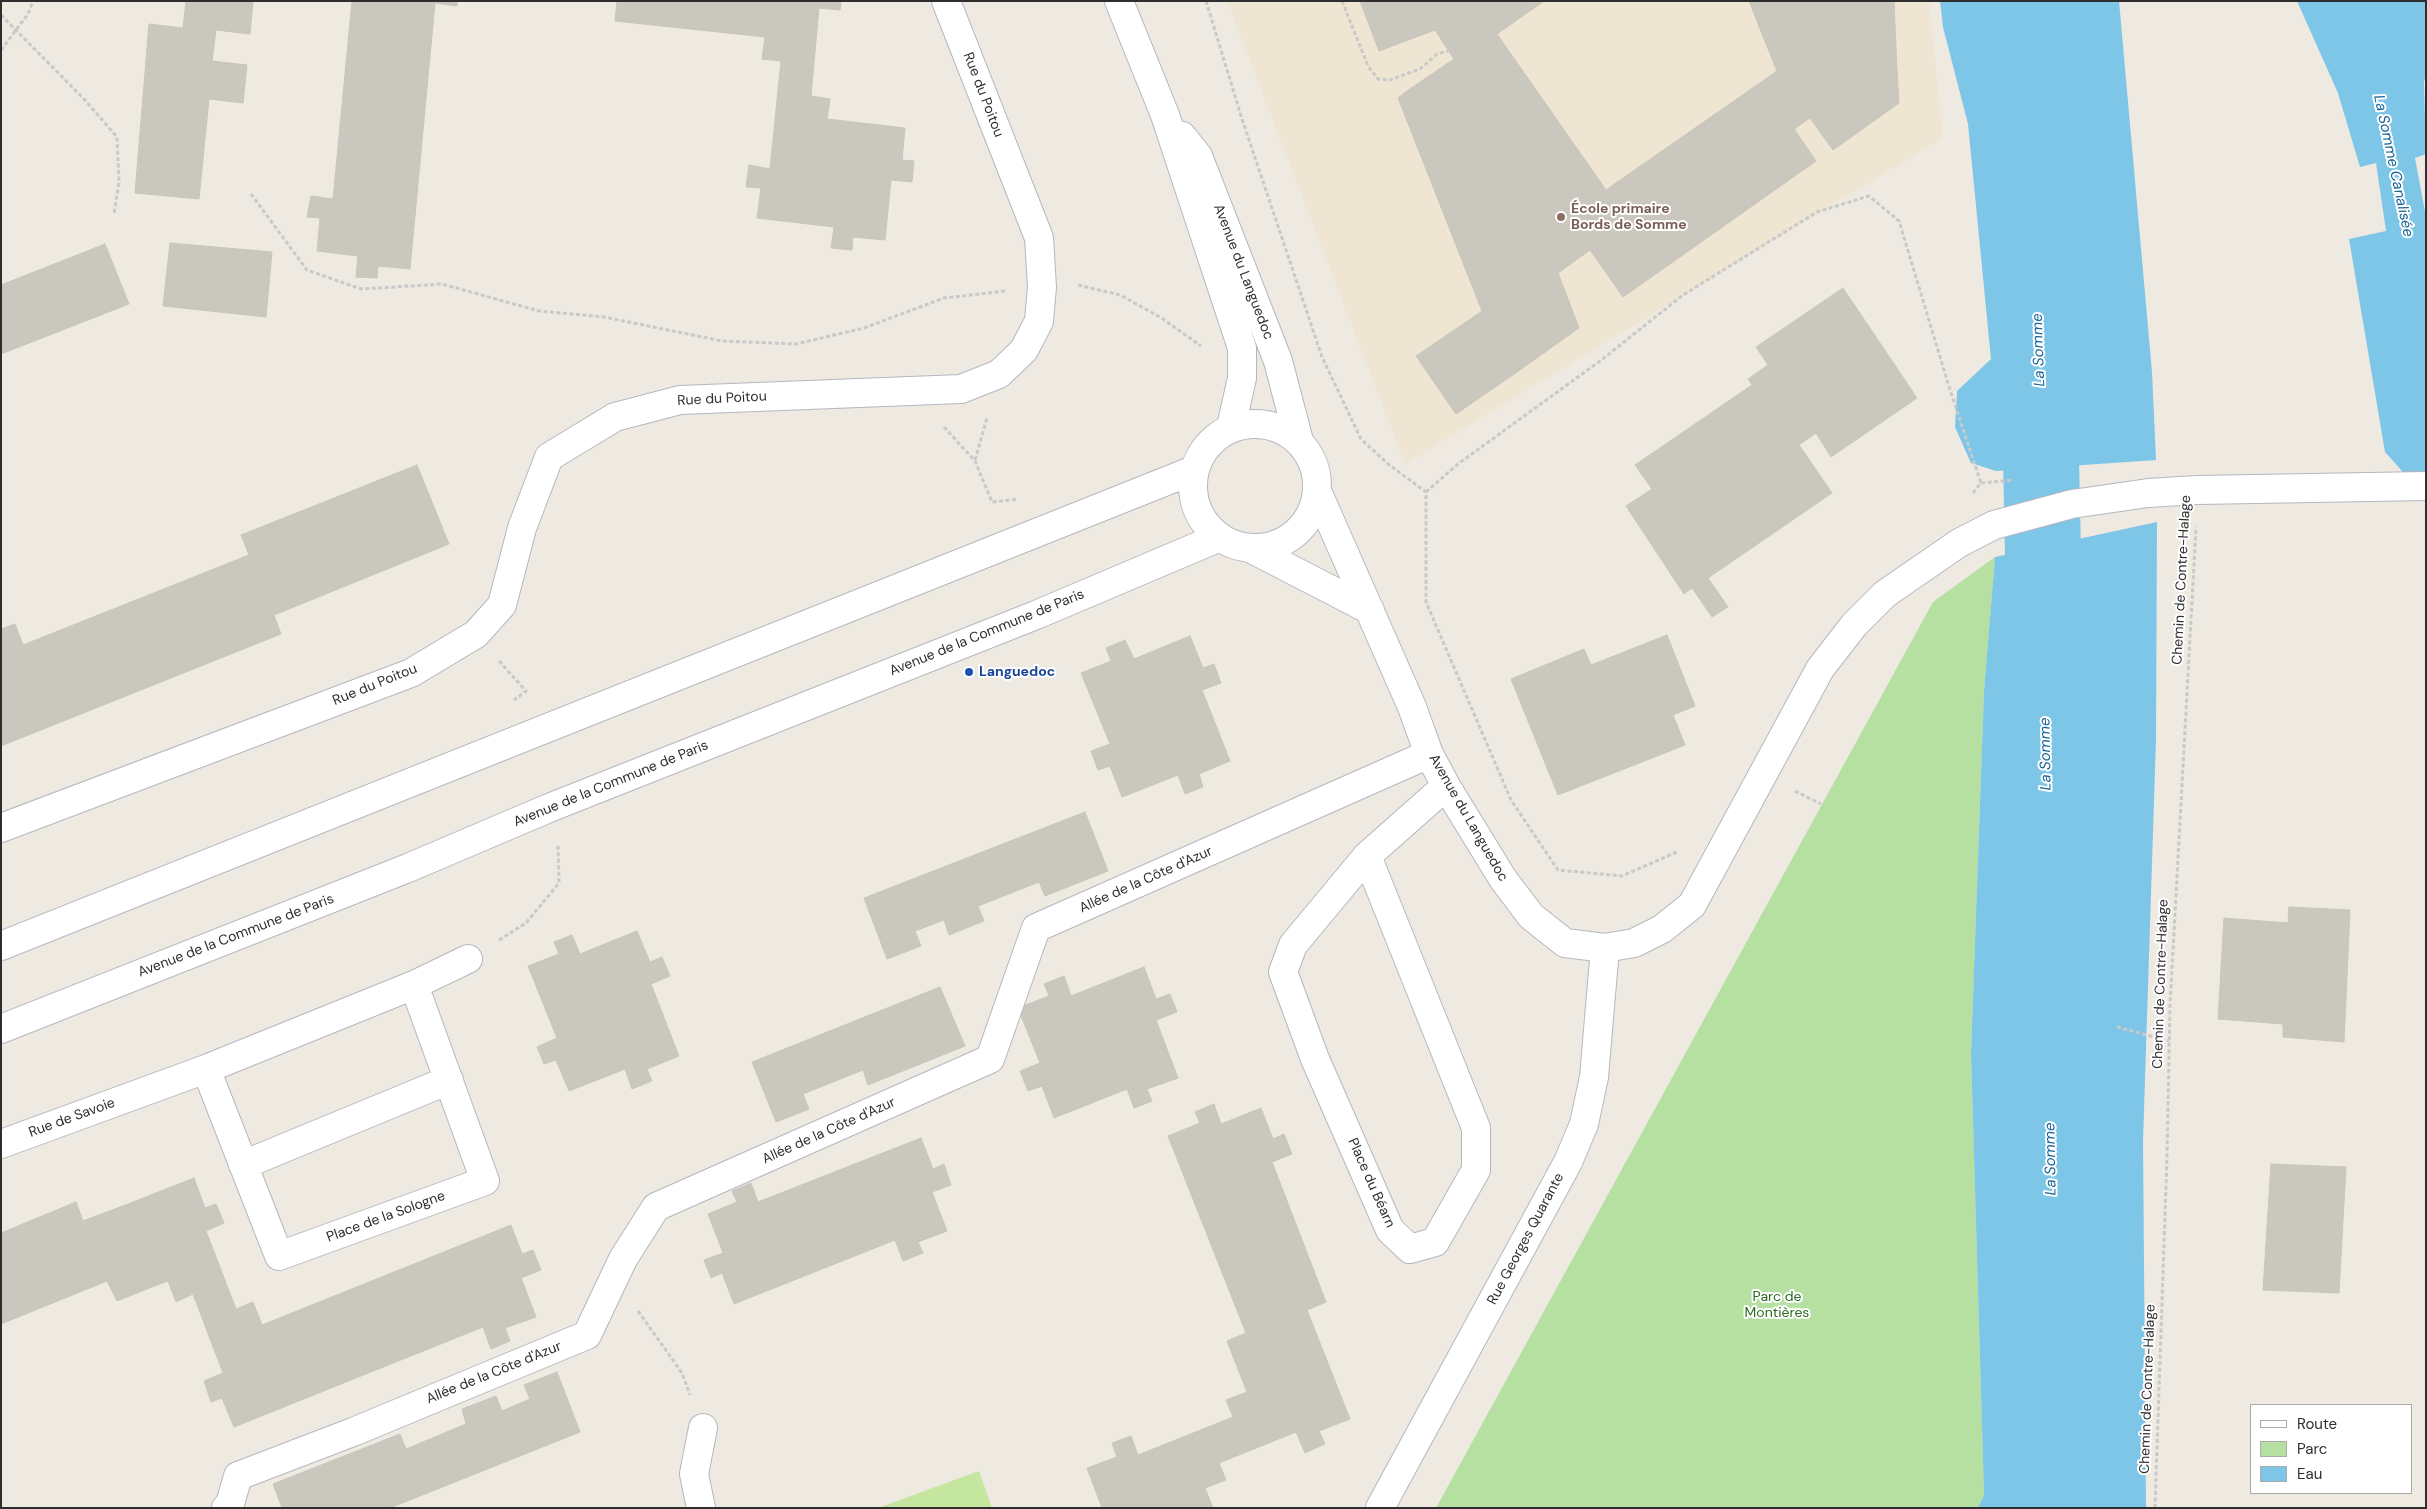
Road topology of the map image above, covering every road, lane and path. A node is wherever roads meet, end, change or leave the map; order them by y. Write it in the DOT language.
graph roads {
  1 [pos="34,1"];
  2 [pos="946,1"];
  3 [pos="1119,1"];
  4 [pos="1206,1"];
  5 [pos="1342,1"];
  6 [pos="1,15"];
  7 [pos="17,29"];
  8 [pos="1,50"];
  9 [pos="1448,51"];
  10 [pos="1165,115"];
  11 [pos="251,194"];
  12 [pos="114,214"];
  13 [pos="1042,287"];
  14 [pos="1242,348"];
  15 [pos="1322,356"];
  16 [pos="1278,361"];
  17 [pos="908,392"];
  18 [pos="1231,427"];
  19 [pos="1299,441"];
  20 [pos="1194,470"];
  21 [pos="1981,483"];
  22 [pos="2426,486"];
  23 [pos="2198,490"];
  24 [pos="1317,491"];
  25 [pos="1426,492"];
  26 [pos="1038,532"];
  27 [pos="1220,537"];
  28 [pos="1250,548"];
  29 [pos="1370,610"];
  30 [pos="1429,754"];
  31 [pos="1762,774"];
  32 [pos="1446,786"];
  33 [pos="1821,804"];
  34 [pos="1,828"];
  35 [pos="1682,845"];
  36 [pos="1367,856"];
  37 [pos="1,946"];
  38 [pos="1605,948"];
  39 [pos="468,959"];
  40 [pos="414,984"];
  41 [pos="2117,1027"];
  42 [pos="1,1029"];
  43 [pos="2169,1041"];
  44 [pos="206,1069"];
  45 [pos="449,1080"];
  46 [pos="1,1144"];
  47 [pos="243,1165"];
  48 [pos="614,1278"];
  49 [pos="703,1428"];
  50 [pos="226,1508"];
  51 [pos="701,1508"];
  52 [pos="1380,1508"];
  53 [pos="2155,1508"];
  1 -- 7 [label="path"];
  2 -- 13 [label="street, Rue du Poitou"];
  3 -- 10 [label="street, Avenue du Languedoc"];
  4 -- 15 [label="path"];
  5 -- 9 [label="path"];
  6 -- 7 [label="path"];
  7 -- 8 [label="path"];
  7 -- 12 [label="path"];
  10 -- 14 [label="street, Avenue du Languedoc"];
  10 -- 16 [label="street, Avenue du Languedoc"];
  11 -- 13 [label="path"];
  13 -- 14 [label="path"];
  13 -- 17 [label="street, Rue du Poitou"];
  14 -- 18 [label="street, Avenue du Languedoc"];
  15 -- 16 [label="path"];
  15 -- 25 [label="path"];
  16 -- 19 [label="street, Avenue du Languedoc"];
  17 -- 26 [label="path"];
  17 -- 34 [label="street, Rue du Poitou"];
  18 -- 19 [label="street"];
  18 -- 20 [label="street"];
  19 -- 24 [label="street"];
  20 -- 26 [label="street"];
  20 -- 27 [label="street"];
  21 -- 25 [label="path"];
  22 -- 23 [label="street, Avenue du Languedoc"];
  23 -- 31 [label="street, Avenue du Languedoc"];
  23 -- 43 [label="path, Chemin de Contre-Halage"];
  24 -- 28 [label="street"];
  24 -- 29 [label="street, Avenue du Languedoc"];
  25 -- 35 [label="path"];
  26 -- 37 [label="street"];
  27 -- 28 [label="street"];
  27 -- 42 [label="street, Avenue de la Commune de Paris"];
  28 -- 29 [label="street"];
  29 -- 30 [label="street, Avenue du Languedoc"];
  30 -- 32 [label="street, Avenue du Languedoc"];
  30 -- 48 [label="street, Allée de la Côte d'Azur"];
  31 -- 33 [label="path"];
  31 -- 38 [label="street, Avenue du Languedoc"];
  32 -- 36 [label="street, Place du Béarn"];
  32 -- 38 [label="street, Avenue du Languedoc"];
  36 -- 36 [label="street, Place du Béarn"];
  38 -- 52 [label="street, Rue Georges Quarante"];
  39 -- 40 [label="street"];
  40 -- 44 [label="street"];
  40 -- 45 [label="street, Place de la Sologne"];
  41 -- 43 [label="path"];
  43 -- 53 [label="path, Chemin de Contre-Halage"];
  44 -- 46 [label="street, Rue de Savoie"];
  44 -- 47 [label="street, Place de la Sologne"];
  45 -- 47 [label="street"];
  45 -- 47 [label="street, Place de la Sologne"];
  48 -- 49 [label="path"];
  48 -- 50 [label="street, Allée de la Côte d'Azur"];
  49 -- 51 [label="street"];
}
